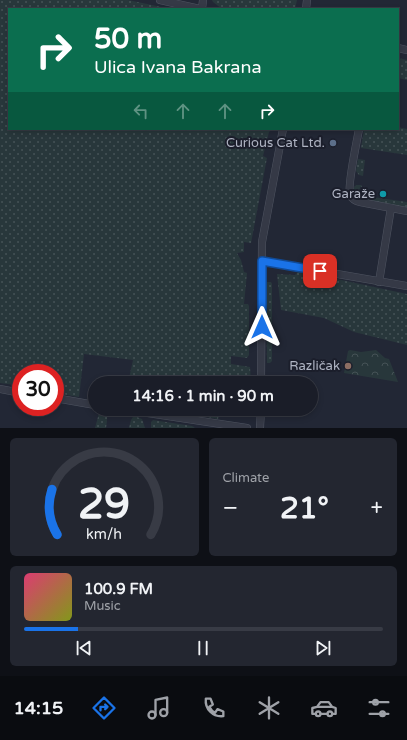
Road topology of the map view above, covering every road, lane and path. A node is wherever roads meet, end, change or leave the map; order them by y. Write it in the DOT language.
graph roads {
  1 [pos="160,0"];
  2 [pos="196,8"];
  3 [pos="283,130"];
  4 [pos="359,130"];
  5 [pos="391,208"];
  6 [pos="407,211"];
  7 [pos="262,261"];
  8 [pos="379,282"];
  9 [pos="407,286"];
  10 [pos="261,376"];
  11 [pos="0,389"];
  12 [pos="12,391"];
  13 [pos="64,400"];
  14 [pos="88,404"];
  15 [pos="167,416"];
  16 [pos="261,416"];
  17 [pos="247,428"];
  18 [pos="260,428"];
  1 -- 2 [label="street"];
  3 -- 7 [label="street"];
  4 -- 5 [label="street"];
  5 -- 6 [label="street"];
  5 -- 8 [label="street"];
  7 -- 8 [label="street"];
  7 -- 10 [label="street"];
  8 -- 9 [label="street"];
  11 -- 12 [label="street"];
  13 -- 14 [label="street"];
  15 -- 17 [label="street"];
  16 -- 18 [label="street"];
}
